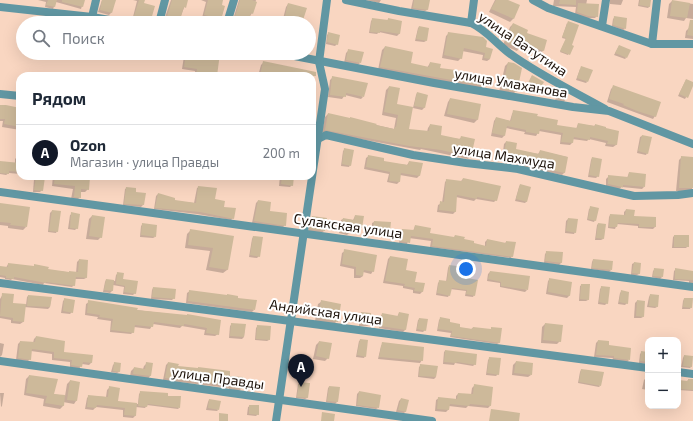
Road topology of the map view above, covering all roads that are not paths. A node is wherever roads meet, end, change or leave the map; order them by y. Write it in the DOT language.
graph roads {
  1 [pos="96,0"];
  2 [pos="165,0"];
  3 [pos="234,0"];
  4 [pos="327,0"];
  5 [pos="346,0"];
  6 [pos="474,0"];
  7 [pos="533,0"];
  8 [pos="606,0"];
  9 [pos="657,0"];
  10 [pos="548,4"];
  11 [pos="0,7"];
  12 [pos="83,16"];
  13 [pos="92,16"];
  14 [pos="161,16"];
  15 [pos="229,16"];
  16 [pos="471,23"];
  17 [pos="602,26"];
  18 [pos="652,44"];
  19 [pos="693,44"];
  20 [pos="311,60"];
  21 [pos="320,62"];
  22 [pos="0,94"];
  23 [pos="16,96"];
  24 [pos="609,111"];
  25 [pos="316,133"];
  26 [pos="316,138"];
  27 [pos="693,144"];
  28 [pos="310,180"];
  29 [pos="0,192"];
  30 [pos="693,194"];
  31 [pos="304,233"];
  32 [pos="0,283"];
  33 [pos="693,287"];
  34 [pos="290,320"];
  35 [pos="0,360"];
  36 [pos="645,368"];
  37 [pos="681,372"];
  38 [pos="693,374"];
  39 [pos="278,400"];
  40 [pos="276,421"];
  41 [pos="432,421"];
  1 -- 13 [label="street"];
  2 -- 14 [label="street"];
  3 -- 15 [label="street"];
  4 -- 21 [label="street"];
  5 -- 16 [label="street, улица Ватутина"];
  6 -- 16 [label="street"];
  7 -- 10 [label="street"];
  8 -- 17 [label="street"];
  9 -- 18 [label="street"];
  10 -- 17 [label="street"];
  11 -- 12 [label="street"];
  16 -- 24 [label="street, улица Ватутина"];
  17 -- 18 [label="street"];
  18 -- 19 [label="street"];
  20 -- 21 [label="street, улица Умаханова"];
  21 -- 24 [label="street, улица Умаханова"];
  21 -- 25 [label="street"];
  22 -- 23 [label="street"];
  24 -- 27 [label="street, улица Умаханова"];
  26 -- 30 [label="street, улица Махмуда"];
  28 -- 31 [label="street"];
  29 -- 31 [label="street, Сулакская улица"];
  31 -- 33 [label="street, Сулакская улица"];
  31 -- 34 [label="street"];
  32 -- 34 [label="street, Андийская улица"];
  34 -- 36 [label="street, Андийская улица"];
  34 -- 39 [label="street"];
  35 -- 39 [label="street, улица Правды"];
  37 -- 38 [label="street"];
  39 -- 40 [label="street"];
  39 -- 41 [label="street, улица Правды"];
}
